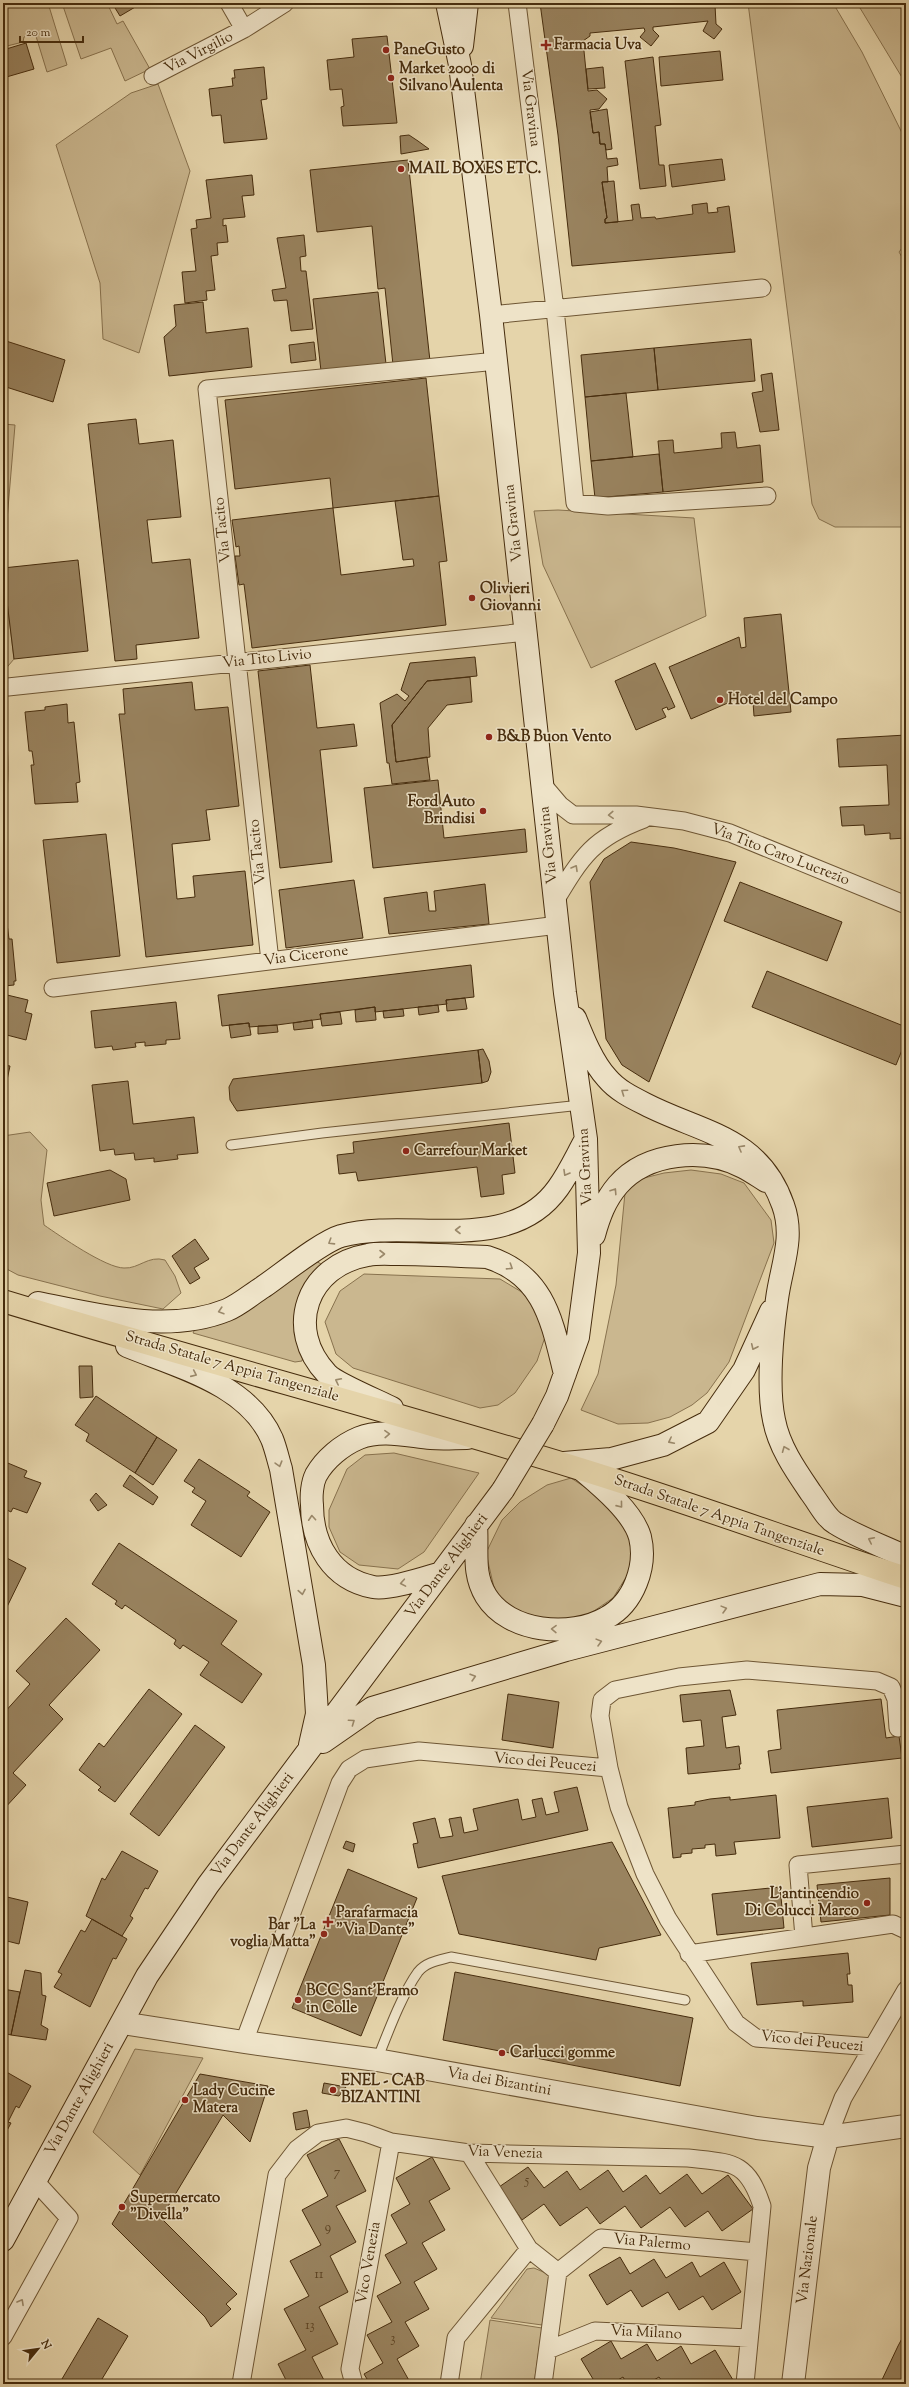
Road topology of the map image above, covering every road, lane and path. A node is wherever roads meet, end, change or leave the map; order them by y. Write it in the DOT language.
graph roads {
  1 [pos="229,3"];
  2 [pos="285,3"];
  3 [pos="447,3"];
  4 [pos="467,3"];
  5 [pos="517,3"];
  6 [pos="244,29"];
  7 [pos="460,65"];
  8 [pos="153,76"];
  9 [pos="762,288"];
  10 [pos="555,309"];
  11 [pos="491,315"];
  12 [pos="497,361"];
  13 [pos="767,496"];
  14 [pos="526,632"];
  15 [pos="238,663"];
  16 [pos="8,687"];
  17 [pos="543,785"];
  18 [pos="650,817"];
  19 [pos="556,902"];
  20 [pos="906,905"];
  21 [pos="558,925"];
  22 [pos="270,961"];
  23 [pos="53,988"];
  24 [pos="565,993"];
  25 [pos="581,1105"];
  26 [pos="586,1139"];
  27 [pos="231,1145"];
  28 [pos="776,1187"];
  29 [pos="589,1253"];
  30 [pos="3,1296"];
  31 [pos="777,1299"];
  32 [pos="3,1301"];
  33 [pos="55,1316"];
  34 [pos="565,1374"];
  35 [pos="410,1417"];
  36 [pos="544,1424"];
  37 [pos="475,1438"];
  38 [pos="571,1466"];
  39 [pos="476,1525"];
  40 [pos="906,1557"];
  41 [pos="857,1562"];
  42 [pos="441,1573"];
  43 [pos="906,1578"];
  44 [pos="906,1594"];
  45 [pos="898,1728"];
  46 [pos="309,1752"];
  47 [pos="609,1768"];
  48 [pos="906,1854"];
  49 [pos="906,1930"];
  50 [pos="804,1937"];
  51 [pos="689,1954"];
  52 [pos="906,1990"];
  53 [pos="685,2000"];
  54 [pos="122,2022"];
  55 [pos="244,2042"];
  56 [pos="873,2048"];
  57 [pos="377,2060"];
  58 [pos="906,2126"];
  59 [pos="828,2137"];
  60 [pos="391,2142"];
  61 [pos="470,2152"];
  62 [pos="35,2181"];
  63 [pos="3,2240"];
  64 [pos="528,2249"];
  65 [pos="757,2252"];
  66 [pos="558,2272"];
  67 [pos="3,2337"];
  68 [pos="749,2338"];
  69 [pos="548,2350"];
  70 [pos="242,2384"];
  71 [pos="354,2384"];
  72 [pos="449,2384"];
  73 [pos="543,2384"];
  74 [pos="744,2384"];
  75 [pos="793,2384"];
  1 -- 6 [label="street, Via Virgilio"];
  2 -- 6 [label="street, Via Virgilio"];
  3 -- 7 [label="main road"];
  4 -- 7 [label="main road"];
  5 -- 10 [label="street, Via Gravina"];
  6 -- 8 [label="street, Via Virgilio"];
  7 -- 11 [label="main road, Via Gravina"];
  9 -- 10 [label="street"];
  10 -- 11 [label="street"];
  10 -- 13 [label="street, Via Gravina"];
  11 -- 12 [label="main road, Via Gravina"];
  12 -- 14 [label="main road, Via Gravina"];
  12 -- 15 [label="street, Via Tacito"];
  14 -- 15 [label="street, Via Tito Livio"];
  14 -- 17 [label="main road, Via Gravina"];
  15 -- 16 [label="street, Via Tito Livio"];
  15 -- 22 [label="street, Via Tacito"];
  18 -- 17 [label="street, Via Tito Caro Lucrezio, one-way"];
  17 -- 19 [label="main road, Via Gravina"];
  19 -- 18 [label="street, one-way"];
  18 -- 20 [label="street, Via Tito Caro Lucrezio"];
  19 -- 21 [label="main road, Via Gravina"];
  21 -- 22 [label="street, Via Cicerone"];
  21 -- 24 [label="main road, Via Gravina"];
  22 -- 23 [label="street, Via Cicerone"];
  24 -- 25 [label="main road, Via Gravina"];
  28 -- 24 [label="main road, one-way"];
  25 -- 26 [label="main road, Via Gravina"];
  25 -- 27 [label="lane"];
  26 -- 29 [label="main road, Via Gravina"];
  26 -- 30 [label="main road, one-way"];
  29 -- 28 [label="main road, one-way"];
  28 -- 31 [label="main road"];
  29 -- 34 [label="main road, Via Gravina"];
  31 -- 38 [label="main road, one-way"];
  40 -- 31 [label="main road, one-way"];
  32 -- 33 [label="highway, Strada Statale 7 Appia Tangenziale"];
  33 -- 35 [label="highway, Strada Statale 7 Appia Tangenziale"];
  33 -- 46 [label="main road, one-way"];
  35 -- 34 [label="main road, one-way"];
  34 -- 36 [label="main road, Via Gravina"];
  35 -- 37 [label="highway, Strada Statale 7 Appia Tangenziale"];
  36 -- 39 [label="main road, Via Dante Alighieri, bridge"];
  37 -- 38 [label="highway, Strada Statale 7 Appia Tangenziale"];
  42 -- 37 [label="main road, one-way"];
  38 -- 39 [label="main road, one-way"];
  38 -- 41 [label="highway, Strada Statale 7 Appia Tangenziale"];
  39 -- 42 [label="main road, Via Dante Alighieri"];
  41 -- 43 [label="highway, Strada Statale 7 Appia Tangenziale"];
  41 -- 44 [label="highway, Strada Statale 7 Appia Tangenziale"];
  42 -- 46 [label="main road, Via Dante Alighieri"];
  46 -- 44 [label="main road, one-way"];
  45 -- 47 [label="street"];
  46 -- 54 [label="main road, Via Dante Alighieri"];
  47 -- 51 [label="street, Vico dei Peucezi"];
  47 -- 55 [label="street, Vico dei Peucezi"];
  48 -- 50 [label="street"];
  49 -- 50 [label="street"];
  50 -- 51 [label="street"];
  51 -- 56 [label="street, Vico dei Peucezi"];
  52 -- 56 [label="street"];
  53 -- 57 [label="lane"];
  54 -- 55 [label="main road, Via dei Bizantini"];
  54 -- 62 [label="main road, Via Dante Alighieri"];
  55 -- 57 [label="main road, Via dei Bizantini"];
  56 -- 59 [label="street"];
  57 -- 59 [label="main road, Via dei Bizantini"];
  58 -- 59 [label="main road, Via dei Bizantini"];
  59 -- 75 [label="main road, Via Nazionale"];
  60 -- 61 [label="street, Via Venezia"];
  60 -- 70 [label="street, Via Venezia"];
  60 -- 71 [label="street, Vico Venezia"];
  61 -- 64 [label="street"];
  61 -- 65 [label="street, Via Venezia"];
  62 -- 63 [label="main road, Via Dante Alighieri"];
  67 -- 62 [label="street, one-way"];
  64 -- 66 [label="street"];
  64 -- 72 [label="street"];
  65 -- 66 [label="street, Via Palermo"];
  65 -- 68 [label="street, Via Venezia"];
  66 -- 69 [label="street"];
  68 -- 69 [label="street, Via Milano"];
  68 -- 74 [label="street, Via Venezia"];
  69 -- 73 [label="street"];
}
